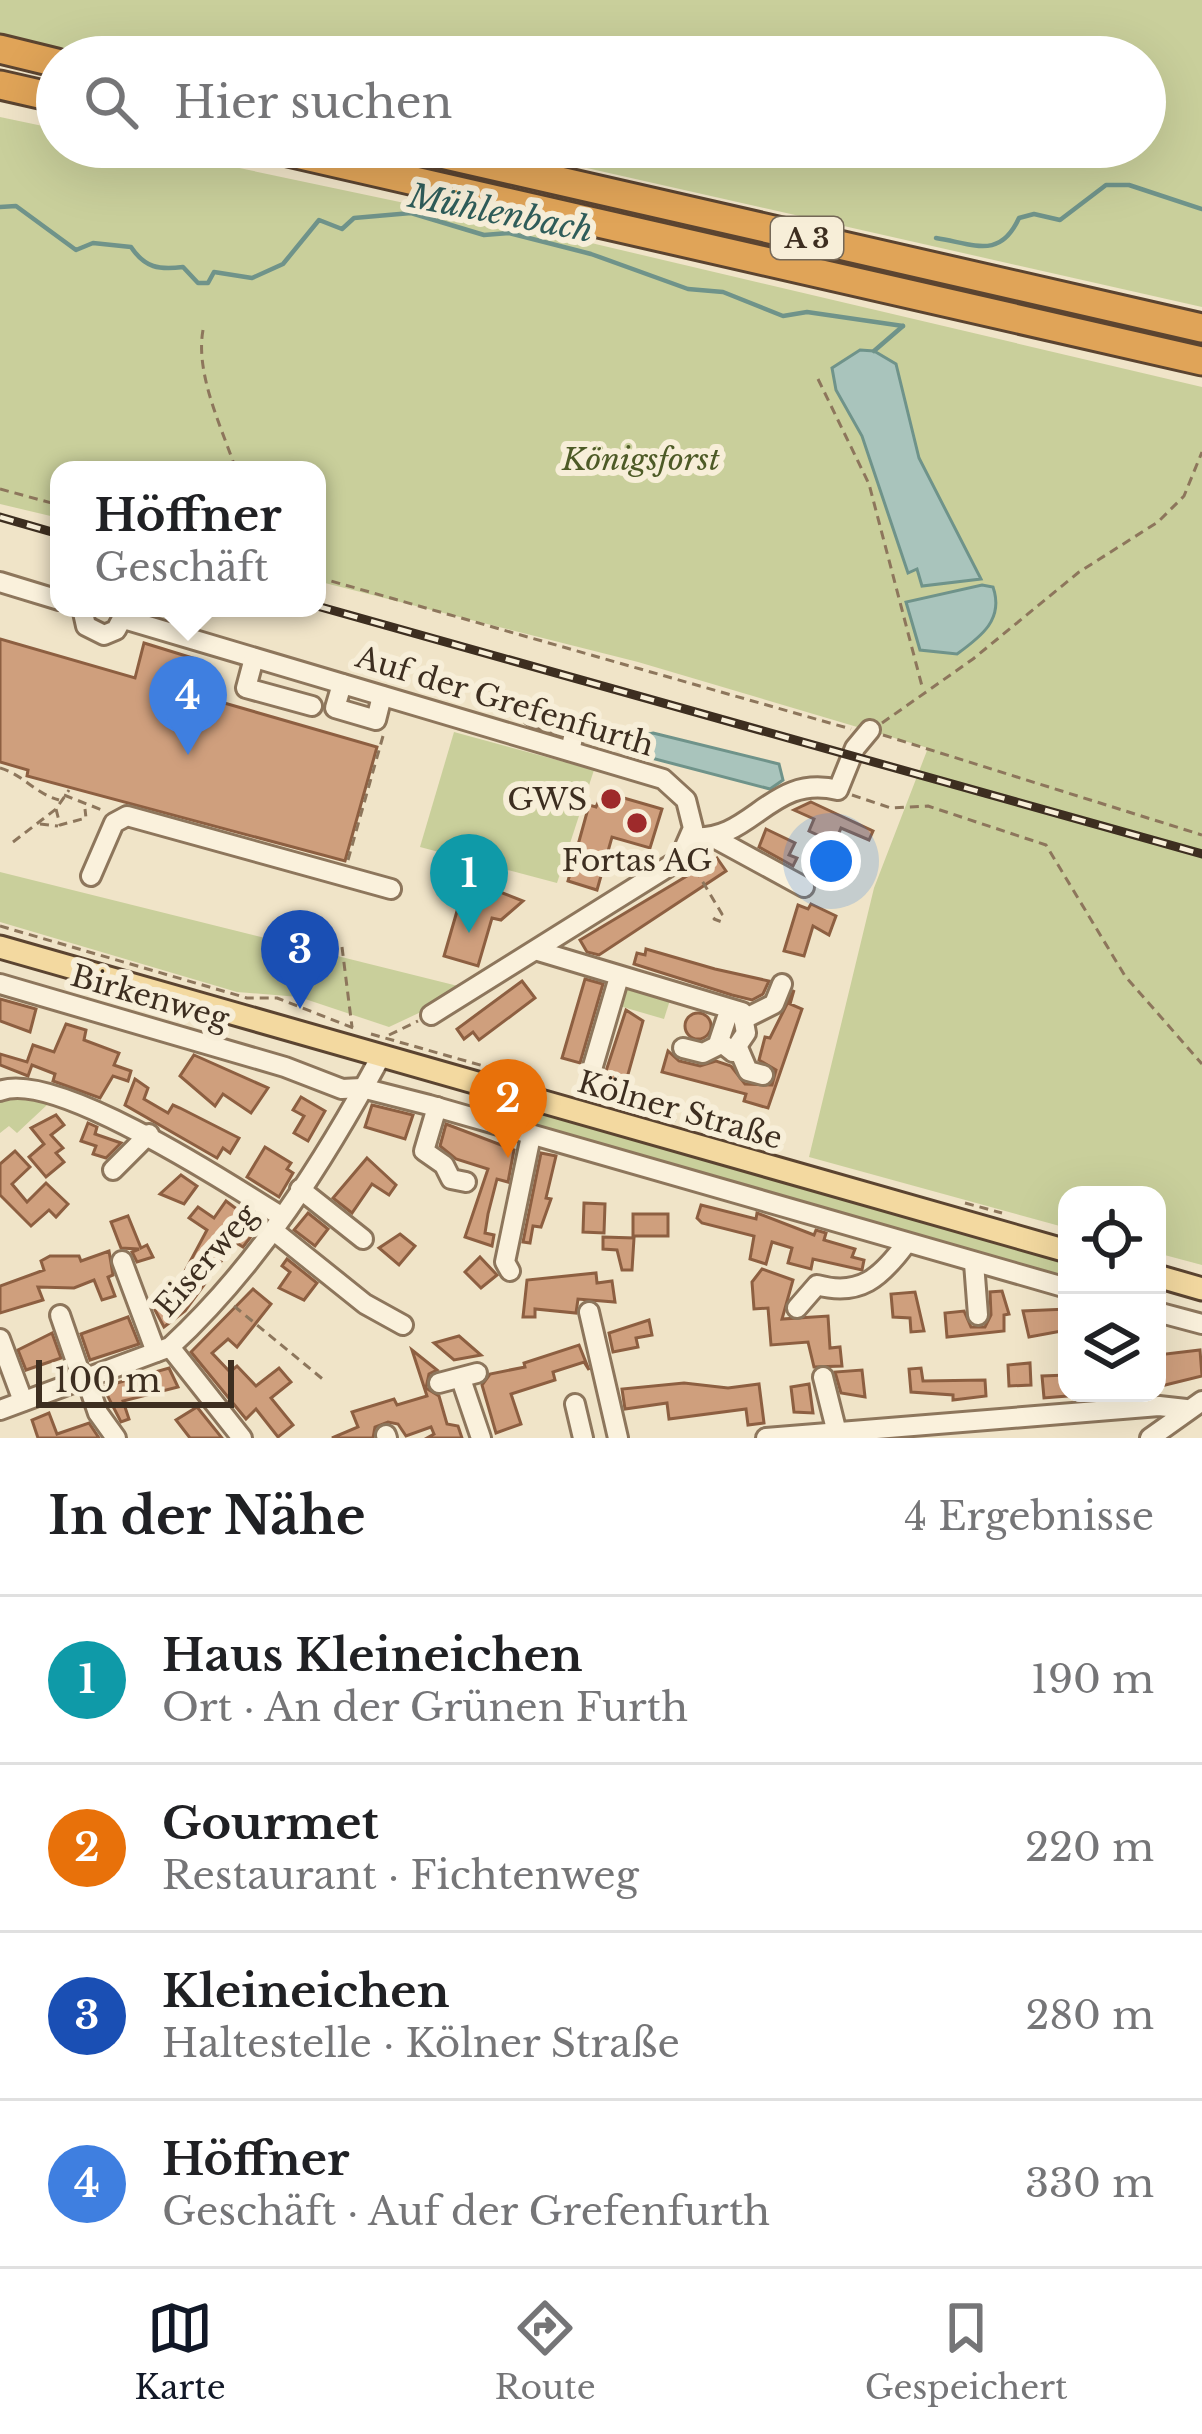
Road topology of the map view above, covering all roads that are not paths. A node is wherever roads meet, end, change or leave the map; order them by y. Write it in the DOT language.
graph roads {
  1 [pos="0,49"];
  2 [pos="36,58"];
  3 [pos="0,85"];
  4 [pos="36,94"];
  5 [pos="0,95"];
  6 [pos="36,97"];
  7 [pos="357,168"];
  8 [pos="503,168"];
  9 [pos="1202,328"];
  10 [pos="1202,362"];
  11 [pos="0,582"];
  12 [pos="50,597"];
  13 [pos="84,617"];
  14 [pos="122,617"];
  15 [pos="133,617"];
  16 [pos="254,658"];
  17 [pos="312,706"];
  18 [pos="533,716"];
  19 [pos="867,733"];
  20 [pos="570,751"];
  21 [pos="716,839"];
  22 [pos="688,845"];
  23 [pos="91,876"];
  24 [pos="804,887"];
  25 [pos="391,889"];
  26 [pos="0,947"];
  27 [pos="538,951"];
  28 [pos="620,977"];
  29 [pos="0,984"];
  30 [pos="782,984"];
  31 [pos="738,1014"];
  32 [pos="431,1016"];
  33 [pos="719,1045"];
  34 [pos="385,1046"];
  35 [pos="683,1048"];
  36 [pos="739,1050"];
  37 [pos="593,1066"];
  38 [pos="763,1075"];
  39 [pos="362,1088"];
  40 [pos="0,1091"];
  41 [pos="437,1107"];
  42 [pos="149,1134"];
  43 [pos="531,1136"];
  44 [pos="113,1170"];
  45 [pos="466,1182"];
  46 [pos="300,1189"];
  47 [pos="278,1224"];
  48 [pos="363,1238"];
  49 [pos="905,1245"];
  50 [pos="1058,1247"];
  51 [pos="122,1262"];
  52 [pos="974,1263"];
  53 [pos="510,1271"];
  54 [pos="1166,1279"];
  55 [pos="1058,1286"];
  56 [pos="1202,1289"];
  57 [pos="797,1308"];
  58 [pos="589,1312"];
  59 [pos="1166,1314"];
  60 [pos="60,1315"];
  61 [pos="978,1315"];
  62 [pos="1202,1324"];
  63 [pos="403,1325"];
  64 [pos="0,1339"];
  65 [pos="163,1350"];
  66 [pos="823,1377"];
  67 [pos="84,1378"];
  68 [pos="439,1383"];
  69 [pos="23,1401"];
  70 [pos="575,1404"];
  71 [pos="1194,1405"];
  72 [pos="0,1410"];
  73 [pos="935,1429"];
  74 [pos="846,1432"];
  75 [pos="116,1438"];
  76 [pos="242,1438"];
  77 [pos="482,1438"];
  78 [pos="583,1438"];
  79 [pos="618,1438"];
  80 [pos="766,1438"];
  81 [pos="1150,1438"];
  1 -- 2 [label="highway"];
  3 -- 4 [label="highway"];
  5 -- 6 [label="highway"];
  7 -- 10 [label="highway, A 3"];
  8 -- 9 [label="highway, A 3"];
  11 -- 12 [label="street"];
  13 -- 14 [label="street, Auf der Grefenfurth"];
  15 -- 16 [label="street, Auf der Grefenfurth"];
  16 -- 17 [label="street"];
  16 -- 20 [label="street, Auf der Grefenfurth"];
  18 -- 20 [label="street"];
  19 -- 21 [label="street"];
  20 -- 22 [label="street, Auf der Grefenfurth"];
  21 -- 22 [label="street"];
  21 -- 24 [label="street"];
  22 -- 27 [label="street"];
  23 -- 25 [label="street"];
  26 -- 34 [label="main road, Kölner Straße"];
  27 -- 28 [label="street"];
  27 -- 32 [label="street"];
  28 -- 31 [label="street"];
  28 -- 37 [label="street"];
  29 -- 39 [label="street, Birkenweg"];
  30 -- 31 [label="street"];
  31 -- 33 [label="street"];
  31 -- 36 [label="street"];
  33 -- 35 [label="street"];
  33 -- 36 [label="street"];
  34 -- 39 [label="street, Eiserweg"];
  34 -- 50 [label="main road, Kölner Straße"];
  36 -- 38 [label="street"];
  39 -- 41 [label="street, Birkenweg"];
  39 -- 46 [label="street, Eiserweg"];
  40 -- 42 [label="street"];
  41 -- 43 [label="street, Birkenweg"];
  41 -- 45 [label="street"];
  42 -- 44 [label="street"];
  42 -- 47 [label="street"];
  43 -- 49 [label="street, Birkenweg"];
  43 -- 53 [label="street"];
  46 -- 47 [label="street, Eiserweg"];
  46 -- 48 [label="street"];
  47 -- 63 [label="street"];
  47 -- 65 [label="street, Eiserweg"];
  49 -- 52 [label="street, Birkenweg"];
  49 -- 57 [label="street"];
  51 -- 65 [label="street"];
  52 -- 55 [label="street, Birkenweg"];
  52 -- 61 [label="street"];
  54 -- 56 [label="main road"];
  58 -- 79 [label="street"];
  59 -- 62 [label="street"];
  60 -- 67 [label="street"];
  64 -- 69 [label="street"];
  65 -- 67 [label="street, Eiserweg"];
  65 -- 76 [label="street"];
  66 -- 74 [label="street"];
  67 -- 69 [label="street, Eiserweg"];
  67 -- 75 [label="street"];
  68 -- 77 [label="street"];
  69 -- 72 [label="street, Eiserweg"];
  70 -- 78 [label="street"];
  71 -- 73 [label="street"];
  71 -- 81 [label="street"];
  73 -- 74 [label="street"];
  74 -- 80 [label="street"];
}
